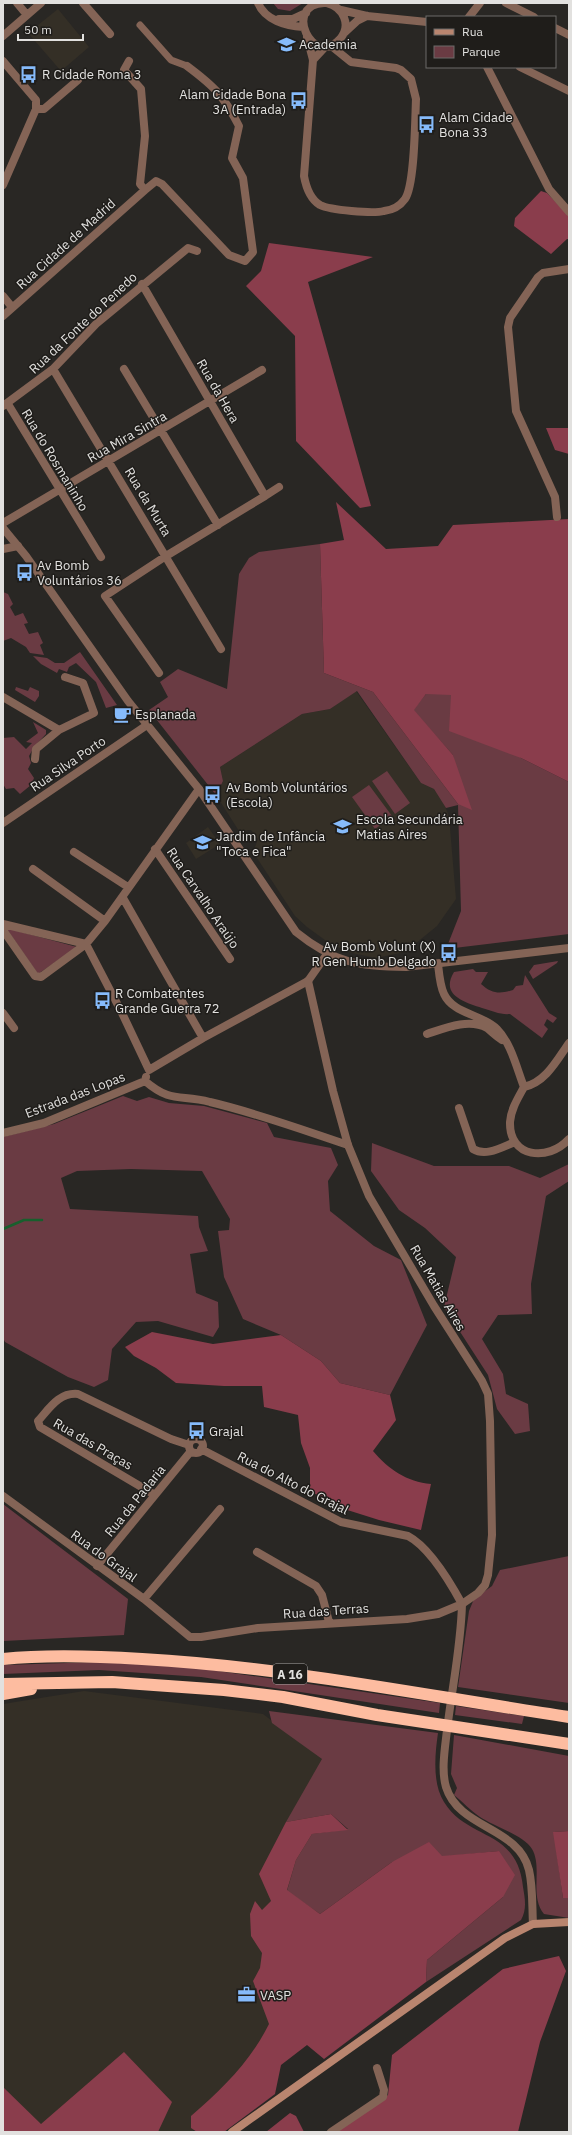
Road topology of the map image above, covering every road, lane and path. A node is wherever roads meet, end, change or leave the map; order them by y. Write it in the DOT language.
graph roads {
  1 [pos="17,3"];
  2 [pos="83,3"];
  3 [pos="258,3"];
  4 [pos="329,3"];
  5 [pos="480,3"];
  6 [pos="506,3"];
  7 [pos="39,4"];
  8 [pos="311,8"];
  9 [pos="341,10"];
  10 [pos="27,15"];
  11 [pos="367,16"];
  12 [pos="470,16"];
  13 [pos="532,16"];
  14 [pos="276,20"];
  15 [pos="426,22"];
  16 [pos="140,25"];
  17 [pos="303,27"];
  18 [pos="556,28"];
  19 [pos="110,34"];
  20 [pos="569,35"];
  21 [pos="3,36"];
  22 [pos="342,36"];
  23 [pos="307,37"];
  24 [pos="328,45"];
  25 [pos="346,56"];
  26 [pos="313,60"];
  27 [pos="3,61"];
  28 [pos="129,61"];
  29 [pos="187,66"];
  30 [pos="488,68"];
  31 [pos="522,68"];
  32 [pos="78,80"];
  33 [pos="569,91"];
  34 [pos="36,109"];
  35 [pos="3,185"];
  36 [pos="145,190"];
  37 [pos="569,212"];
  38 [pos="198,251"];
  39 [pos="569,269"];
  40 [pos="142,284"];
  41 [pos="3,296"];
  42 [pos="12,307"];
  43 [pos="3,316"];
  44 [pos="53,369"];
  45 [pos="124,369"];
  46 [pos="262,370"];
  47 [pos="210,402"];
  48 [pos="5,405"];
  49 [pos="161,431"];
  50 [pos="110,461"];
  51 [pos="279,487"];
  52 [pos="59,490"];
  53 [pos="265,496"];
  54 [pos="557,517"];
  55 [pos="3,523"];
  56 [pos="218,525"];
  57 [pos="3,528"];
  58 [pos="18,546"];
  59 [pos="3,548"];
  60 [pos="166,556"];
  61 [pos="101,557"];
  62 [pos="221,649"];
  63 [pos="159,673"];
  64 [pos="65,677"];
  65 [pos="3,697"];
  66 [pos="148,725"];
  67 [pos="60,730"];
  68 [pos="35,759"];
  69 [pos="199,789"];
  70 [pos="3,823"];
  71 [pos="155,849"];
  72 [pos="74,852"];
  73 [pos="33,869"];
  74 [pos="128,887"];
  75 [pos="123,898"];
  76 [pos="105,921"];
  77 [pos="3,924"];
  78 [pos="3,930"];
  79 [pos="86,944"];
  80 [pos="569,948"];
  81 [pos="327,954"];
  82 [pos="230,959"];
  83 [pos="438,964"];
  84 [pos="308,981"];
  85 [pos="3,1013"];
  86 [pos="14,1028"];
  87 [pos="428,1034"];
  88 [pos="203,1038"];
  89 [pos="569,1043"];
  90 [pos="507,1045"];
  91 [pos="149,1070"];
  92 [pos="145,1081"];
  93 [pos="524,1087"];
  94 [pos="459,1108"];
  95 [pos="3,1133"];
  96 [pos="569,1139"];
  97 [pos="515,1142"];
  98 [pos="348,1145"];
  99 [pos="190,1448"];
  100 [pos="201,1450"];
  101 [pos="156,1495"];
  102 [pos="3,1496"];
  103 [pos="220,1509"];
  104 [pos="256,1552"];
  105 [pos="97,1566"];
  106 [pos="144,1599"];
  107 [pos="462,1604"];
  108 [pos="329,1622"];
  109 [pos="190,1637"];
  110 [pos="5,1658"];
  111 [pos="74,1681"];
  112 [pos="3,1684"];
  113 [pos="3,1694"];
  114 [pos="569,1717"];
  115 [pos="569,1744"];
  116 [pos="569,1922"];
  117 [pos="533,1924"];
  118 [pos="377,2068"];
  119 [pos="232,2132"];
  120 [pos="330,2132"];
  1 -- 10 [label="street"];
  2 -- 19 [label="street"];
  3 -- 14 [label="street"];
  4 -- 8 [label="street"];
  4 -- 9 [label="street"];
  5 -- 12 [label="street"];
  6 -- 13 [label="street"];
  7 -- 10 [label="street"];
  8 -- 14 [label="street"];
  8 -- 17 [label="street"];
  9 -- 11 [label="street"];
  9 -- 22 [label="street"];
  10 -- 21 [label="street"];
  11 -- 15 [label="street"];
  11 -- 22 [label="street"];
  14 -- 17 [label="street"];
  16 -- 29 [label="street"];
  17 -- 23 [label="street"];
  18 -- 20 [label="street"];
  22 -- 24 [label="street"];
  22 -- 25 [label="street"];
  23 -- 24 [label="street"];
  23 -- 26 [label="street"];
  24 -- 25 [label="street"];
  24 -- 26 [label="street"];
  25 -- 26 [label="street"];
  27 -- 34 [label="street"];
  28 -- 36 [label="street"];
  29 -- 36 [label="street, Rua Cidade de Madrid"];
  30 -- 37 [label="street"];
  31 -- 33 [label="street"];
  32 -- 34 [label="street"];
  34 -- 35 [label="street"];
  36 -- 42 [label="street, Rua Cidade de Madrid"];
  38 -- 40 [label="street, Rua da Fonte do Penedo"];
  39 -- 54 [label="street"];
  40 -- 44 [label="street, Rua da Fonte do Penedo"];
  40 -- 47 [label="street, Rua da Hera"];
  41 -- 42 [label="street"];
  42 -- 43 [label="street, Rua Cidade de Madrid"];
  44 -- 48 [label="street, Rua da Fonte do Penedo"];
  44 -- 50 [label="street, Rua da Murta"];
  45 -- 49 [label="street"];
  46 -- 47 [label="street, Rua Mira Sintra"];
  47 -- 49 [label="street, Rua Mira Sintra"];
  47 -- 53 [label="street, Rua da Hera"];
  48 -- 52 [label="street, Rua do Rosmaninho"];
  49 -- 50 [label="street, Rua Mira Sintra"];
  49 -- 56 [label="street"];
  50 -- 52 [label="street, Rua Mira Sintra"];
  50 -- 60 [label="street, Rua da Murta"];
  51 -- 53 [label="street"];
  52 -- 55 [label="street, Rua Mira Sintra"];
  52 -- 61 [label="street, Rua do Rosmaninho"];
  53 -- 56 [label="street"];
  56 -- 60 [label="street"];
  57 -- 58 [label="street"];
  58 -- 59 [label="street"];
  58 -- 66 [label="street"];
  60 -- 62 [label="street, Rua da Murta"];
  60 -- 63 [label="street"];
  64 -- 67 [label="street"];
  65 -- 67 [label="street"];
  66 -- 69 [label="street"];
  66 -- 70 [label="street, Rua Silva Porto"];
  67 -- 68 [label="street"];
  69 -- 71 [label="street"];
  69 -- 81 [label="street"];
  71 -- 74 [label="street"];
  71 -- 82 [label="street, Rua Carvalho Araújo"];
  72 -- 74 [label="street"];
  73 -- 76 [label="street"];
  74 -- 75 [label="street"];
  75 -- 76 [label="street"];
  75 -- 88 [label="street"];
  76 -- 79 [label="street"];
  77 -- 79 [label="street"];
  78 -- 79 [label="street"];
  79 -- 91 [label="street"];
  80 -- 83 [label="street"];
  81 -- 83 [label="street"];
  81 -- 84 [label="street"];
  83 -- 90 [label="street"];
  84 -- 88 [label="street"];
  84 -- 98 [label="street, Rua Matias Aires"];
  85 -- 86 [label="street"];
  87 -- 90 [label="street"];
  88 -- 91 [label="street"];
  89 -- 93 [label="street"];
  90 -- 93 [label="street"];
  91 -- 92 [label="street, Estrada das Lopas"];
  92 -- 95 [label="street, Estrada das Lopas"];
  92 -- 98 [label="street"];
  93 -- 97 [label="street"];
  94 -- 97 [label="street"];
  96 -- 97 [label="street"];
  98 -- 107 [label="street, Rua Matias Aires"];
  99 -- 100 [label="street"];
  99 -- 100 [label="street"];
  99 -- 101 [label="street, Rua da Padaria"];
  99 -- 101 [label="street, Rua das Praças"];
  100 -- 107 [label="street, Rua do Alto do Grajal"];
  101 -- 105 [label="street, Rua da Padaria"];
  102 -- 105 [label="street, Rua do Grajal"];
  103 -- 106 [label="street"];
  104 -- 108 [label="street"];
  105 -- 106 [label="street, Rua do Grajal"];
  106 -- 109 [label="street, Rua do Grajal"];
  107 -- 108 [label="street, Rua das Terras"];
  107 -- 117 [label="street"];
  108 -- 109 [label="street, Rua das Terras"];
  110 -- 114 [label="highway, A 16"];
  111 -- 112 [label="highway, A 16"];
  111 -- 113 [label="highway, A 16"];
  111 -- 115 [label="highway, A 16"];
  116 -- 117 [label="main road"];
  117 -- 119 [label="main road"];
  118 -- 120 [label="street"];
}
